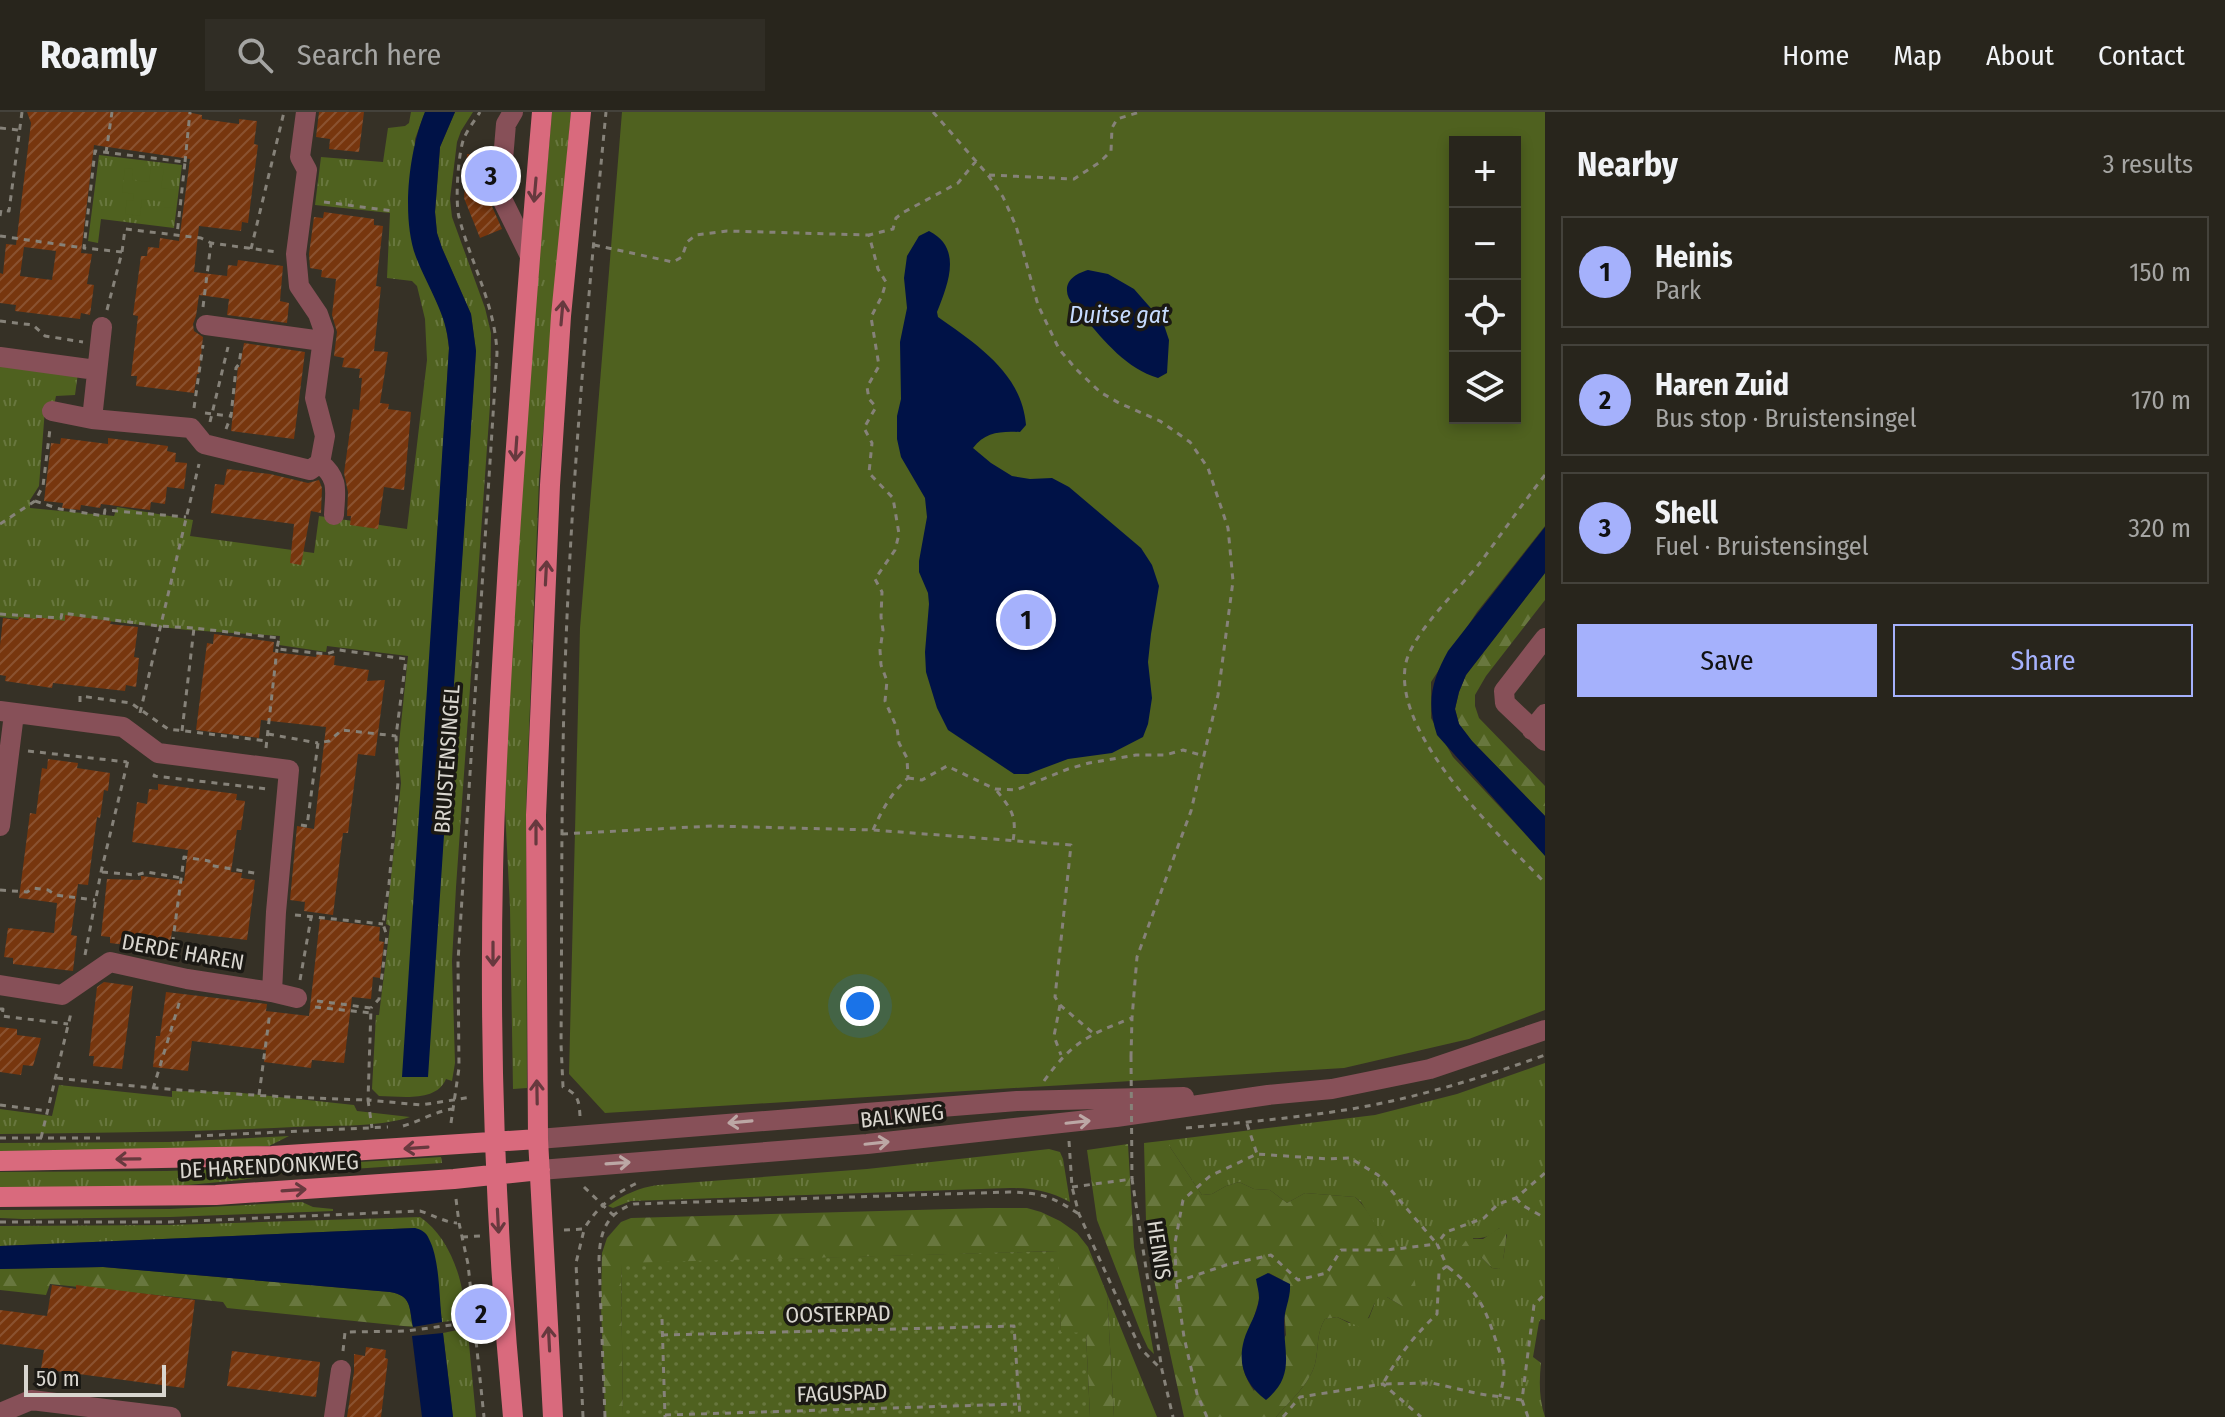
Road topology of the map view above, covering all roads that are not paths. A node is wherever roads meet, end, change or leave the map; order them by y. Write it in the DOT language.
graph roads {
  1 [pos="306,112"];
  2 [pos="513,112"];
  3 [pos="542,112"];
  4 [pos="581,112"];
  5 [pos="530,256"];
  6 [pos="206,325"];
  7 [pos="101,336"];
  8 [pos="322,341"];
  9 [pos="0,357"];
  10 [pos="96,370"];
  11 [pos="52,411"];
  12 [pos="92,419"];
  13 [pos="320,463"];
  14 [pos="334,515"];
  15 [pos="1545,638"];
  16 [pos="7,712"];
  17 [pos="1541,728"];
  18 [pos="0,826"];
  19 [pos="0,985"];
  20 [pos="272,992"];
  21 [pos="297,998"];
  22 [pos="1545,1030"];
  23 [pos="1268,1095"];
  24 [pos="538,1139"];
  25 [pos="494,1143"];
  26 [pos="0,1161"];
  27 [pos="540,1170"];
  28 [pos="495,1175"];
  29 [pos="0,1197"];
  30 [pos="341,1370"];
  31 [pos="0,1413"];
  32 [pos="171,1417"];
  33 [pos="334,1417"];
  34 [pos="513,1417"];
  35 [pos="553,1417"];
  1 -- 8 [label="street"];
  2 -- 5 [label="street"];
  3 -- 5 [label="main road, one-way"];
  24 -- 4 [label="main road, one-way"];
  5 -- 25 [label="main road, one-way"];
  6 -- 8 [label="street"];
  7 -- 10 [label="street"];
  8 -- 13 [label="street"];
  9 -- 10 [label="street"];
  10 -- 12 [label="street"];
  11 -- 12 [label="street"];
  12 -- 13 [label="street"];
  13 -- 14 [label="street"];
  15 -- 17 [label="street"];
  16 -- 18 [label="street, DERDE HAREN"];
  16 -- 20 [label="street, DERDE HAREN"];
  19 -- 20 [label="street, DERDE HAREN"];
  20 -- 21 [label="street, DERDE HAREN"];
  22 -- 23 [label="street, BALKWEG"];
  23 -- 24 [label="street, BALKWEG, one-way"];
  27 -- 23 [label="street, BALKWEG, one-way"];
  24 -- 25 [label="main road, DE HARENDONKWEG"];
  24 -- 27 [label="main road"];
  25 -- 26 [label="main road, DE HARENDONKWEG, one-way"];
  25 -- 28 [label="main road"];
  27 -- 28 [label="main road, DE HARENDONKWEG"];
  35 -- 27 [label="main road, one-way"];
  29 -- 28 [label="main road, DE HARENDONKWEG, one-way"];
  28 -- 34 [label="main road, one-way"];
  30 -- 33 [label="street"];
  31 -- 32 [label="street"];
}
